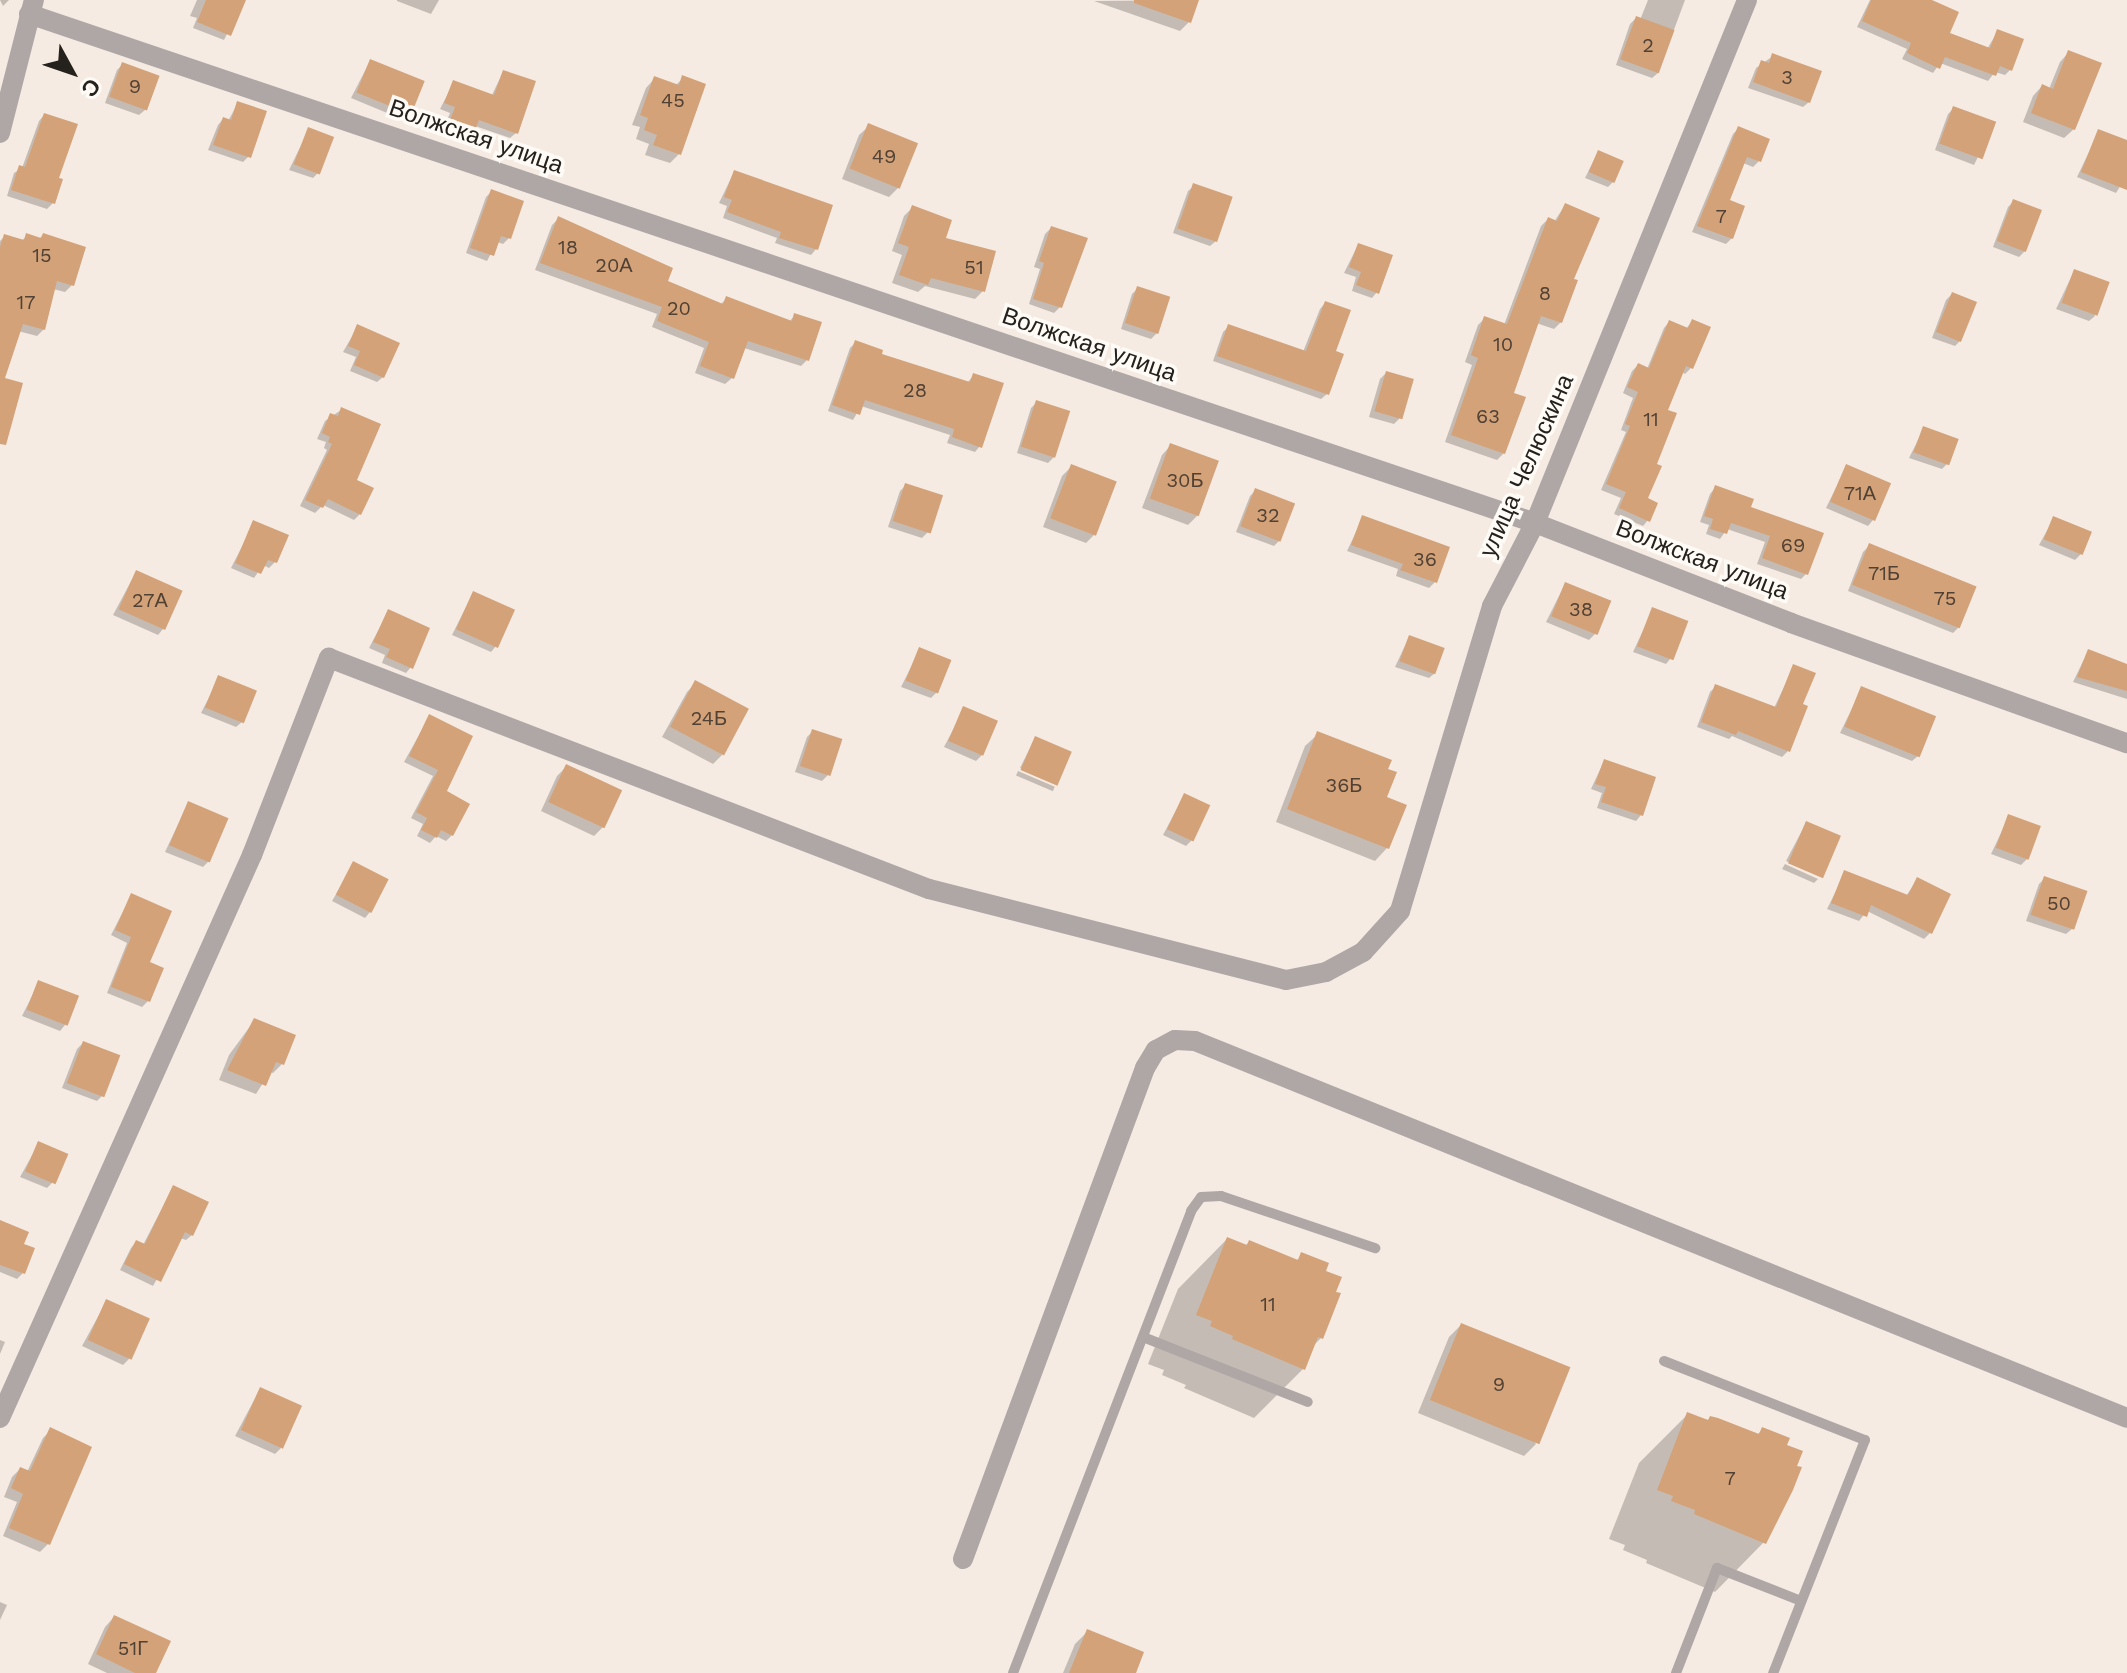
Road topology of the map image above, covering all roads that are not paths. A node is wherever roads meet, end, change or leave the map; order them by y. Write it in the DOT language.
graph roads {
  1 [pos="1747,0"];
  2 [pos="31,7"];
  3 [pos="9,63"];
  4 [pos="0,133"];
  5 [pos="1535,523"];
  6 [pos="2127,743"];
  7 [pos="1375,1248"];
  8 [pos="1143,1337"];
  9 [pos="1664,1361"];
  10 [pos="1308,1402"];
  11 [pos="0,1418"];
  12 [pos="2127,1418"];
  13 [pos="963,1559"];
  14 [pos="1801,1601"];
  15 [pos="1013,1673"];
  16 [pos="1676,1673"];
  17 [pos="1773,1673"];
  1 -- 5 [label="street, улица Челюскина"];
  2 -- 3 [label="street"];
  2 -- 5 [label="street, Волжская улица"];
  3 -- 4 [label="street"];
  5 -- 6 [label="street, Волжская улица"];
  5 -- 11 [label="street, улица Челюскина"];
  7 -- 8 [label="lane"];
  8 -- 10 [label="lane"];
  8 -- 15 [label="lane"];
  9 -- 14 [label="lane"];
  12 -- 13 [label="street"];
  14 -- 16 [label="lane"];
  14 -- 17 [label="lane"];
}
